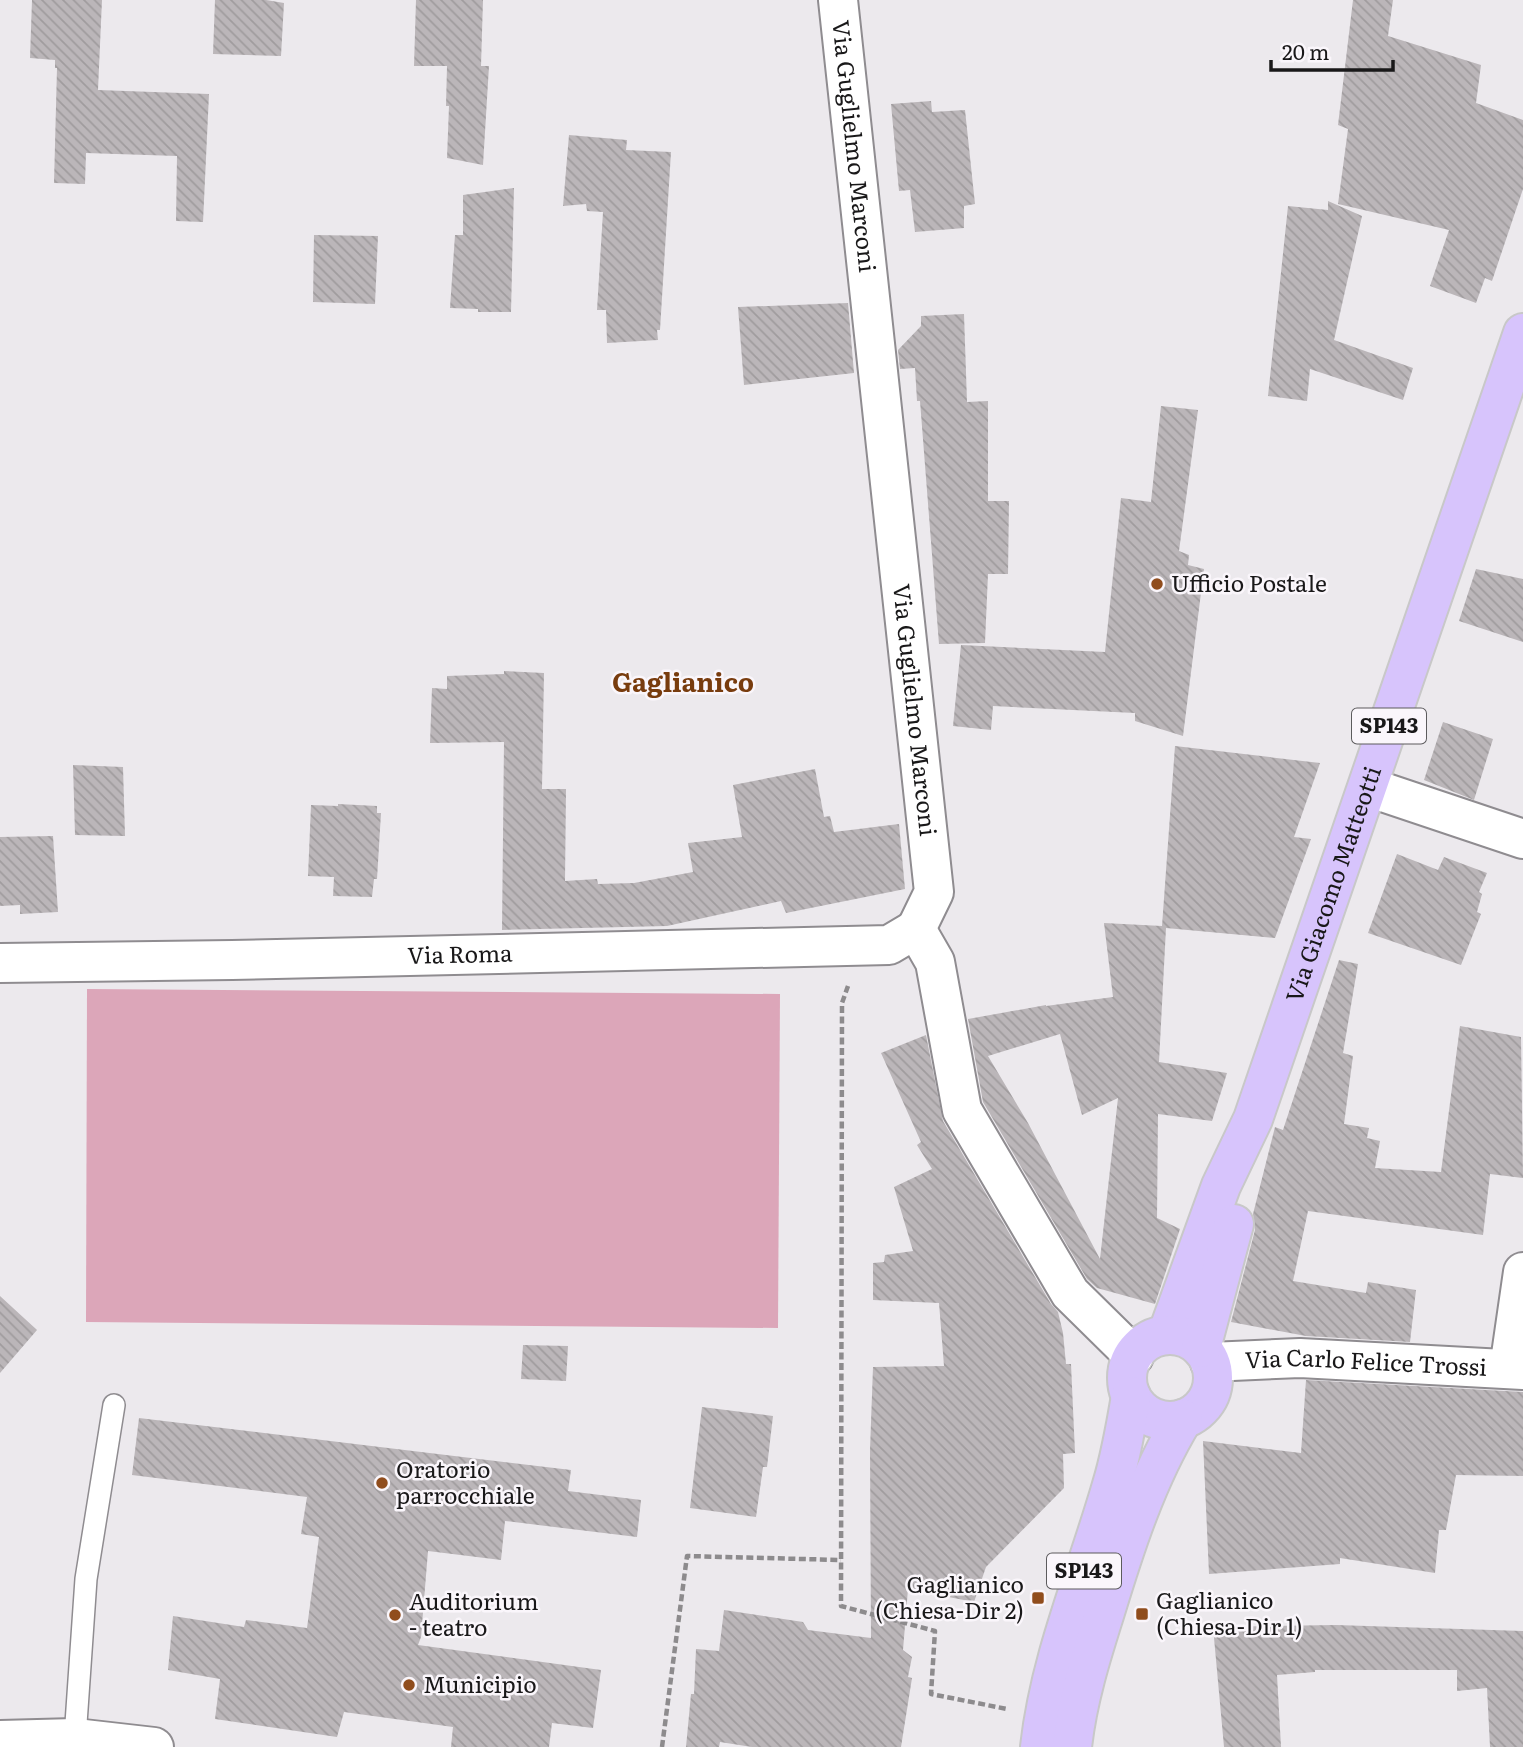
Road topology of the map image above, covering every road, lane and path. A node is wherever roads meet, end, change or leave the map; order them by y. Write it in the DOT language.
graph roads {
  1 [pos="838,0"];
  2 [pos="1523,333"];
  3 [pos="1368,787"];
  4 [pos="1523,839"];
  5 [pos="916,929"];
  6 [pos="862,946"];
  7 [pos="0,962"];
  8 [pos="1523,1272"];
  9 [pos="1192,1348"];
  10 [pos="1133,1356"];
  11 [pos="1516,1370"];
  12 [pos="1131,1396"];
  13 [pos="114,1405"];
  14 [pos="1183,1419"];
  15 [pos="841,1560"];
  16 [pos="1042,1732"];
  17 [pos="75,1738"];
  18 [pos="0,1740"];
  19 [pos="154,1747"];
  20 [pos="662,1747"];
  21 [pos="1072,1747"];
  1 -- 5 [label="street, Via Guglielmo Marconi"];
  2 -- 3 [label="main road, Via Giacomo Matteotti / SP143"];
  3 -- 4 [label="street"];
  3 -- 9 [label="main road, Via Giacomo Matteotti / SP143"];
  5 -- 6 [label="street, Via Roma"];
  5 -- 10 [label="street"];
  6 -- 7 [label="street, Via Roma"];
  6 -- 15 [label="path"];
  8 -- 11 [label="street"];
  9 -- 10 [label="main road"];
  9 -- 11 [label="street, Via Carlo Felice Trossi"];
  9 -- 14 [label="main road, SP143"];
  10 -- 12 [label="main road, SP143"];
  12 -- 14 [label="main road"];
  12 -- 16 [label="main road, SP143"];
  13 -- 17 [label="lane"];
  14 -- 21 [label="main road, SP143"];
  15 -- 16 [label="path"];
  15 -- 20 [label="path"];
  17 -- 18 [label="street"];
  17 -- 19 [label="street"];
}
